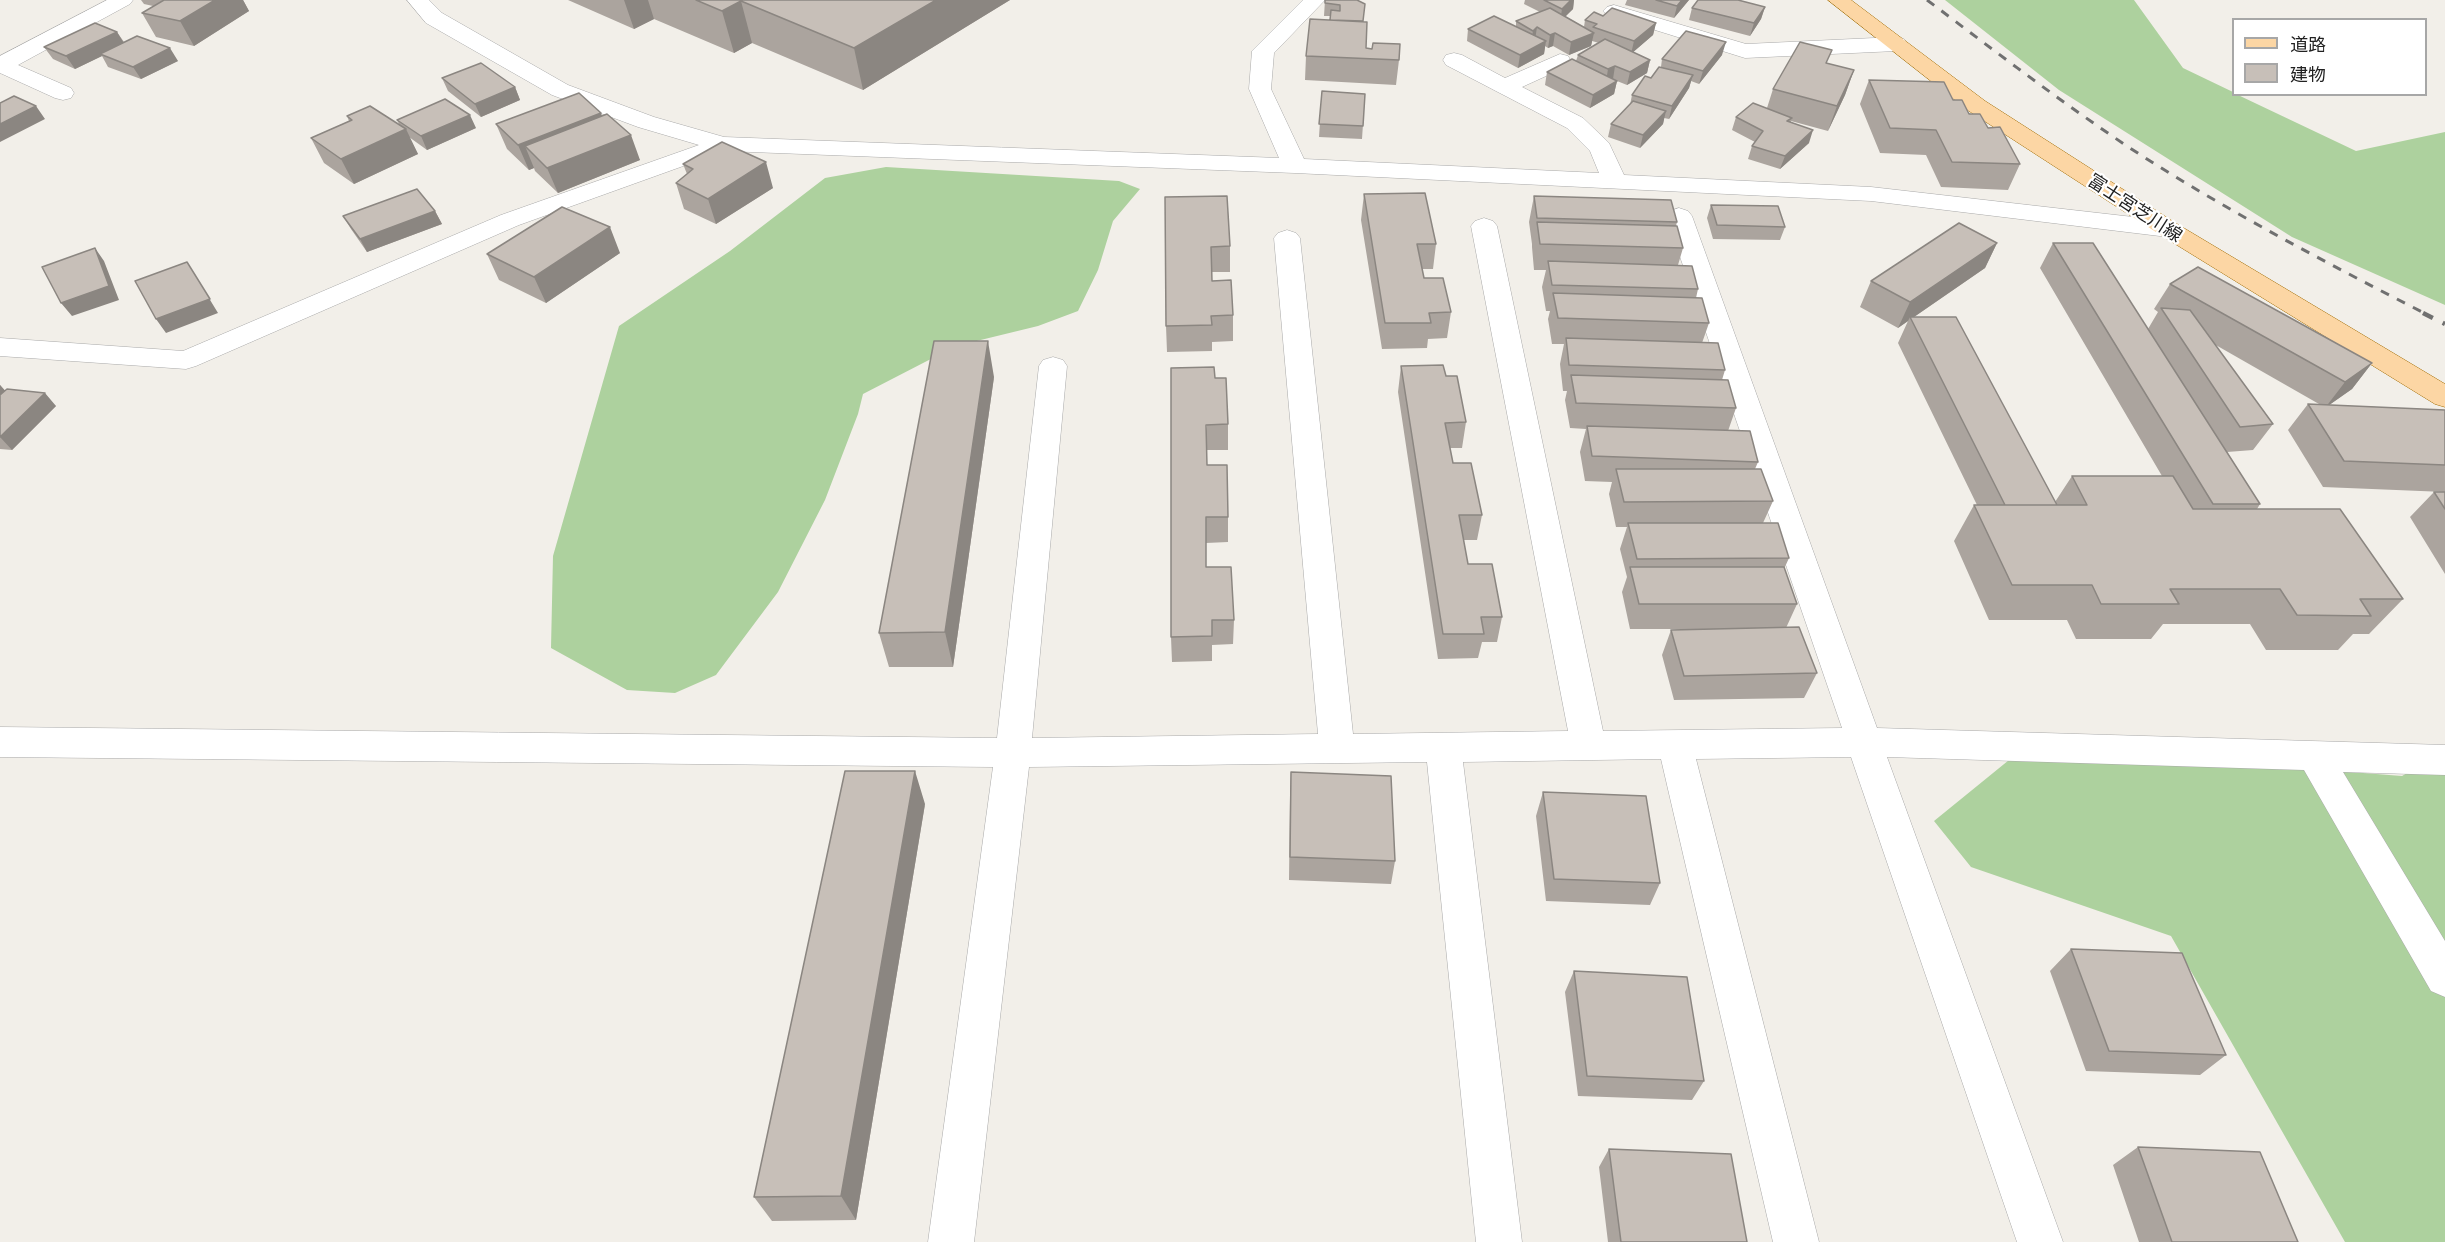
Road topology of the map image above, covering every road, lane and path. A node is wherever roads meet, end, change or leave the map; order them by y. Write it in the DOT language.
graph roads {
  1 [pos="123,0"];
  2 [pos="417,0"];
  3 [pos="1315,0"];
  4 [pos="1838,0"];
  5 [pos="1614,11"];
  6 [pos="1896,44"];
  7 [pos="1454,60"];
  8 [pos="1560,61"];
  9 [pos="0,65"];
  10 [pos="1505,86"];
  11 [pos="63,93"];
  12 [pos="723,144"];
  13 [pos="1295,166"];
  14 [pos="1615,182"];
  15 [pos="1679,216"];
  16 [pos="1484,226"];
  17 [pos="2168,229"];
  18 [pos="1287,238"];
  19 [pos="0,347"];
  20 [pos="1053,366"];
  21 [pos="2445,397"];
  22 [pos="1863,741"];
  23 [pos="0,742"];
  24 [pos="1676,744"];
  25 [pos="1588,746"];
  26 [pos="1443,747"];
  27 [pos="1337,749"];
  28 [pos="1012,753"];
  29 [pos="2314,756"];
  30 [pos="2445,760"];
  31 [pos="2445,978"];
  32 [pos="951,1242"];
  33 [pos="1499,1242"];
  34 [pos="1796,1242"];
  35 [pos="2040,1242"];
  1 -- 9 [label="street"];
  2 -- 12 [label="street"];
  3 -- 13 [label="street"];
  4 -- 6 [label="main road, 富士宮芝川線"];
  5 -- 6 [label="street"];
  6 -- 17 [label="main road, 富士宮芝川線"];
  7 -- 10 [label="street"];
  8 -- 10 [label="street"];
  9 -- 11 [label="street"];
  10 -- 14 [label="street"];
  12 -- 13 [label="street"];
  12 -- 19 [label="street"];
  13 -- 14 [label="street"];
  14 -- 17 [label="street"];
  15 -- 22 [label="street"];
  16 -- 25 [label="street"];
  17 -- 21 [label="main road, 富士宮芝川線"];
  18 -- 27 [label="street"];
  20 -- 28 [label="street"];
  22 -- 24 [label="street"];
  22 -- 29 [label="street"];
  22 -- 35 [label="street"];
  23 -- 28 [label="street"];
  24 -- 25 [label="street"];
  24 -- 34 [label="street"];
  25 -- 26 [label="street"];
  26 -- 27 [label="street"];
  26 -- 33 [label="street"];
  27 -- 28 [label="street"];
  28 -- 32 [label="street"];
  29 -- 30 [label="street"];
  29 -- 31 [label="street"];
}
